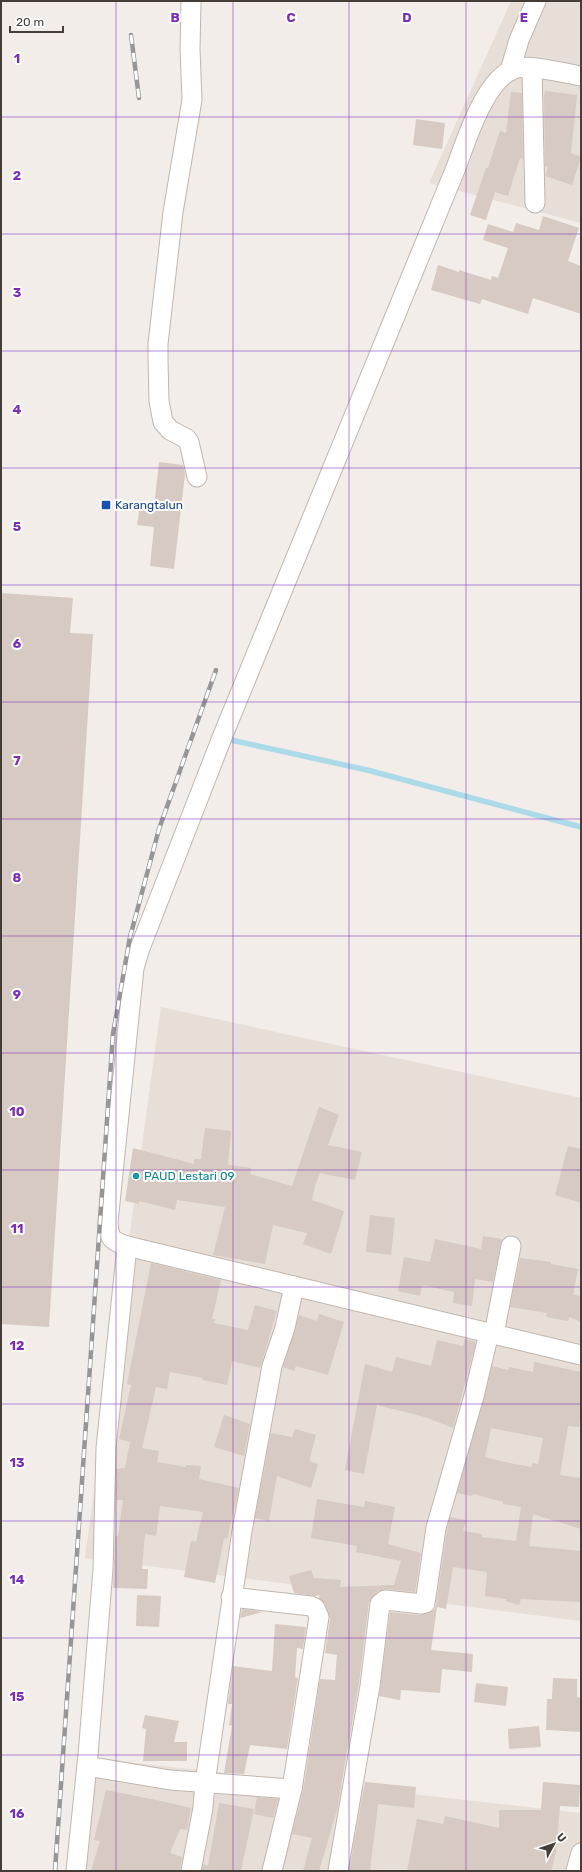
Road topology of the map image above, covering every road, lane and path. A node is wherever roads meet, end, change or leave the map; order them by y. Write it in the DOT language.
graph roads {
  1 [pos="191,1"];
  2 [pos="536,1"];
  3 [pos="532,68"];
  4 [pos="510,71"];
  5 [pos="581,76"];
  6 [pos="535,203"];
  7 [pos="197,477"];
  8 [pos="127,1246"];
  9 [pos="511,1246"];
  10 [pos="294,1286"];
  11 [pos="492,1334"];
  12 [pos="581,1355"];
  13 [pos="231,1597"];
  14 [pos="87,1766"];
  15 [pos="205,1783"];
  16 [pos="292,1789"];
  17 [pos="581,1853"];
  18 [pos="76,1871"];
  19 [pos="191,1871"];
  20 [pos="272,1871"];
  21 [pos="338,1871"];
  22 [pos="576,1871"];
  1 -- 7 [label="street"];
  2 -- 4 [label="street"];
  3 -- 4 [label="street"];
  3 -- 5 [label="street"];
  3 -- 6 [label="street"];
  4 -- 8 [label="street"];
  8 -- 10 [label="street"];
  8 -- 14 [label="street"];
  9 -- 11 [label="street"];
  10 -- 11 [label="street"];
  10 -- 13 [label="street"];
  11 -- 12 [label="street"];
  11 -- 21 [label="street"];
  13 -- 15 [label="street"];
  13 -- 16 [label="street"];
  14 -- 15 [label="street"];
  14 -- 18 [label="street"];
  15 -- 16 [label="street"];
  15 -- 19 [label="street"];
  16 -- 20 [label="street"];
  17 -- 22 [label="street"];
}
